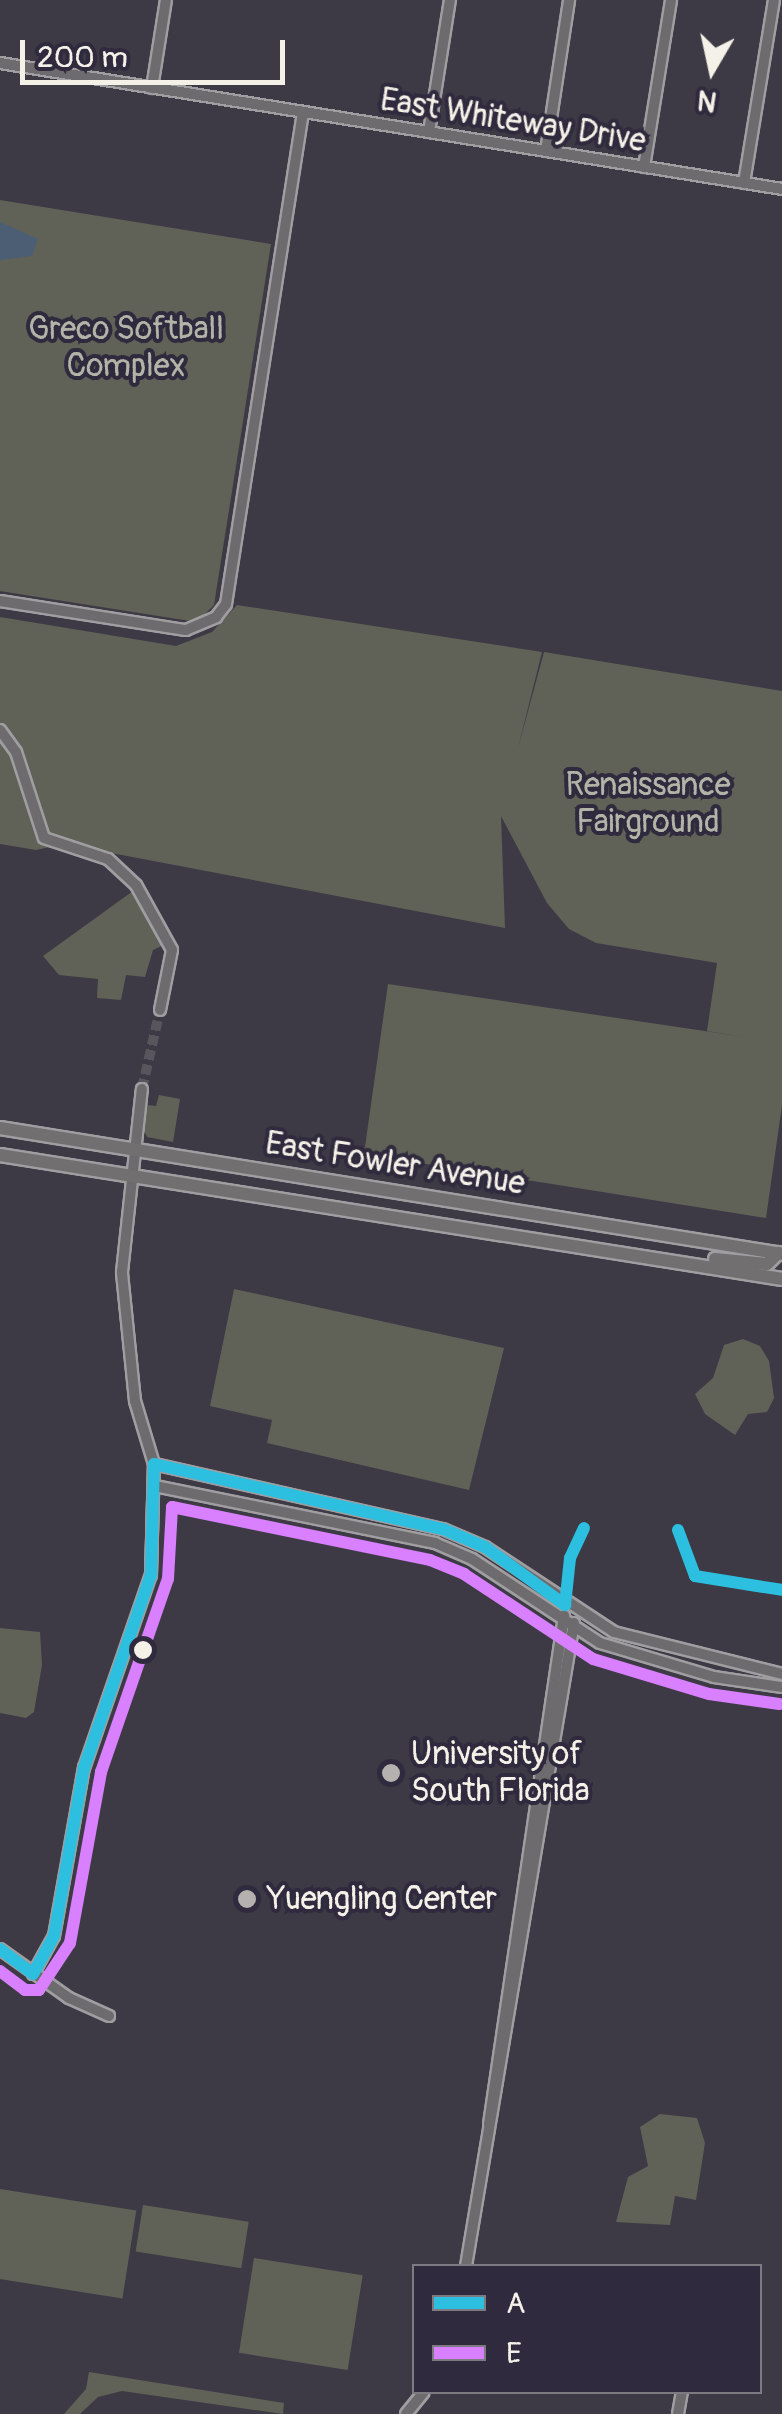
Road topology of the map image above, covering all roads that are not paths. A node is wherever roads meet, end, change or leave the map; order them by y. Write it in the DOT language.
graph roads {
  1 [pos="166,0"];
  2 [pos="450,0"];
  3 [pos="569,0"];
  4 [pos="671,0"];
  5 [pos="774,0"];
  6 [pos="0,63"];
  7 [pos="152,88"];
  8 [pos="303,113"];
  9 [pos="429,132"];
  10 [pos="546,151"];
  11 [pos="644,167"];
  12 [pos="744,183"];
  13 [pos="782,189"];
  14 [pos="0,600"];
  15 [pos="0,730"];
  16 [pos="160,1010"];
  17 [pos="142,1089"];
  18 [pos="0,1128"];
  19 [pos="133,1149"];
  20 [pos="0,1155"];
  21 [pos="129,1177"];
  22 [pos="781,1251"];
  23 [pos="658,1256"];
  24 [pos="781,1278"];
  25 [pos="154,1464"];
  26 [pos="156,1486"];
  27 [pos="565,1605"];
  28 [pos="575,1612"];
  29 [pos="568,1625"];
  30 [pos="782,1674"];
  31 [pos="782,1687"];
  32 [pos="0,1949"];
  33 [pos="33,1974"];
  34 [pos="109,2016"];
  35 [pos="466,2264"];
  36 [pos="422,2394"];
  37 [pos="406,2414"];
  1 -- 7 [label="street"];
  2 -- 9 [label="street"];
  3 -- 10 [label="street"];
  4 -- 11 [label="street"];
  5 -- 12 [label="street"];
  6 -- 7 [label="street, East Whiteway Drive"];
  7 -- 8 [label="street, East Whiteway Drive"];
  8 -- 9 [label="street, East Whiteway Drive"];
  8 -- 14 [label="street"];
  9 -- 10 [label="street, East Whiteway Drive"];
  10 -- 11 [label="street, East Whiteway Drive"];
  11 -- 12 [label="street, East Whiteway Drive"];
  12 -- 13 [label="street, East Whiteway Drive"];
  15 -- 16 [label="street"];
  17 -- 19 [label="street"];
  18 -- 19 [label="main road, East Fowler Avenue"];
  19 -- 21 [label="street"];
  19 -- 22 [label="main road, East Fowler Avenue"];
  20 -- 21 [label="main road, East Fowler Avenue"];
  21 -- 23 [label="main road, East Fowler Avenue"];
  21 -- 25 [label="street"];
  22 -- 23 [label="main road"];
  23 -- 24 [label="main road, East Fowler Avenue"];
  25 -- 26 [label="street"];
  25 -- 27 [label="street"];
  26 -- 29 [label="street"];
  26 -- 33 [label="street"];
  27 -- 28 [label="street"];
  27 -- 29 [label="street"];
  28 -- 29 [label="street"];
  28 -- 30 [label="street"];
  29 -- 31 [label="street"];
  29 -- 35 [label="street"];
  32 -- 33 [label="street"];
  33 -- 34 [label="street"];
  36 -- 37 [label="street"];
}
